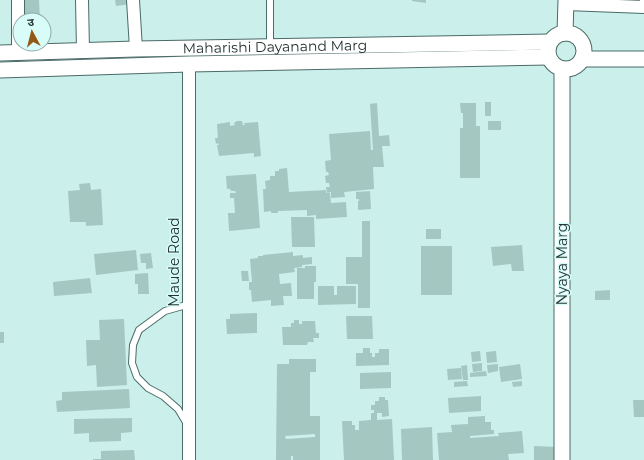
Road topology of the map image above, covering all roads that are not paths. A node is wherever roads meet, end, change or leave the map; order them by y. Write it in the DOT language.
graph roads {
  1 [pos="18,0"];
  2 [pos="82,0"];
  3 [pos="133,0"];
  4 [pos="270,0"];
  5 [pos="566,2"];
  6 [pos="644,5"];
  7 [pos="18,12"];
  8 [pos="565,33"];
  9 [pos="270,46"];
  10 [pos="136,49"];
  11 [pos="549,49"];
  12 [pos="83,50"];
  13 [pos="52,51"];
  14 [pos="18,52"];
  15 [pos="0,53"];
  16 [pos="582,58"];
  17 [pos="644,59"];
  18 [pos="189,64"];
  19 [pos="562,69"];
  20 [pos="0,70"];
  21 [pos="190,304"];
  22 [pos="189,428"];
  23 [pos="190,460"];
  24 [pos="562,460"];
  1 -- 7 [label="street"];
  2 -- 12 [label="street"];
  3 -- 10 [label="street"];
  4 -- 9 [label="lane"];
  5 -- 6 [label="street"];
  5 -- 8 [label="street"];
  8 -- 11 [label="street"];
  8 -- 16 [label="street"];
  9 -- 10 [label="street, Maharishi Dayanand Marg"];
  9 -- 11 [label="street, Maharishi Dayanand Marg"];
  10 -- 12 [label="street, Maharishi Dayanand Marg"];
  11 -- 18 [label="street, Maharishi Dayanand Marg"];
  11 -- 19 [label="street"];
  12 -- 13 [label="street, Maharishi Dayanand Marg"];
  14 -- 15 [label="street, Maharishi Dayanand Marg"];
  16 -- 17 [label="street"];
  16 -- 19 [label="street"];
  18 -- 20 [label="street, Maharishi Dayanand Marg"];
  18 -- 21 [label="street, Maude Road"];
  19 -- 24 [label="street, Nyaya Marg"];
  21 -- 22 [label="street, Maude Road"];
  21 -- 22 [label="lane"];
  22 -- 23 [label="street, Maude Road"];
}
